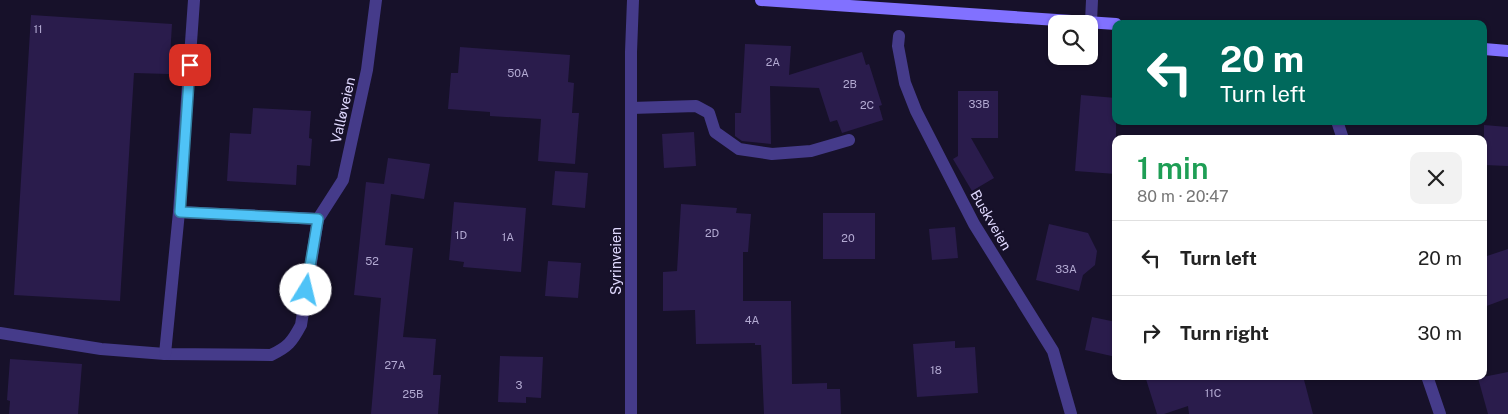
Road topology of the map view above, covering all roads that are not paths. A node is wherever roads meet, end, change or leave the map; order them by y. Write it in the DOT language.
graph roads {
  1 [pos="194,0"];
  2 [pos="376,0"];
  3 [pos="633,0"];
  4 [pos="761,0"];
  5 [pos="1092,0"];
  6 [pos="905,5"];
  7 [pos="1091,15"];
  8 [pos="1048,18"];
  9 [pos="1098,23"];
  10 [pos="1112,24"];
  11 [pos="899,36"];
  12 [pos="1487,49"];
  13 [pos="1508,50"];
  14 [pos="631,108"];
  15 [pos="849,140"];
  16 [pos="180,212"];
  17 [pos="318,219"];
  18 [pos="0,333"];
  19 [pos="166,354"];
  20 [pos="1428,380"];
  21 [pos="631,414"];
  22 [pos="1071,414"];
  23 [pos="1440,414"];
  1 -- 16 [label="street"];
  2 -- 17 [label="street, Valløveien"];
  3 -- 14 [label="street, Syrinveien"];
  4 -- 6 [label="main road"];
  5 -- 7 [label="street"];
  6 -- 8 [label="main road"];
  9 -- 10 [label="main road"];
  11 -- 22 [label="street, Buskveien"];
  12 -- 13 [label="main road"];
  14 -- 15 [label="street"];
  14 -- 21 [label="street, Syrinveien"];
  16 -- 17 [label="street"];
  16 -- 19 [label="street"];
  17 -- 19 [label="street"];
  18 -- 19 [label="street"];
  20 -- 23 [label="street"];
}
